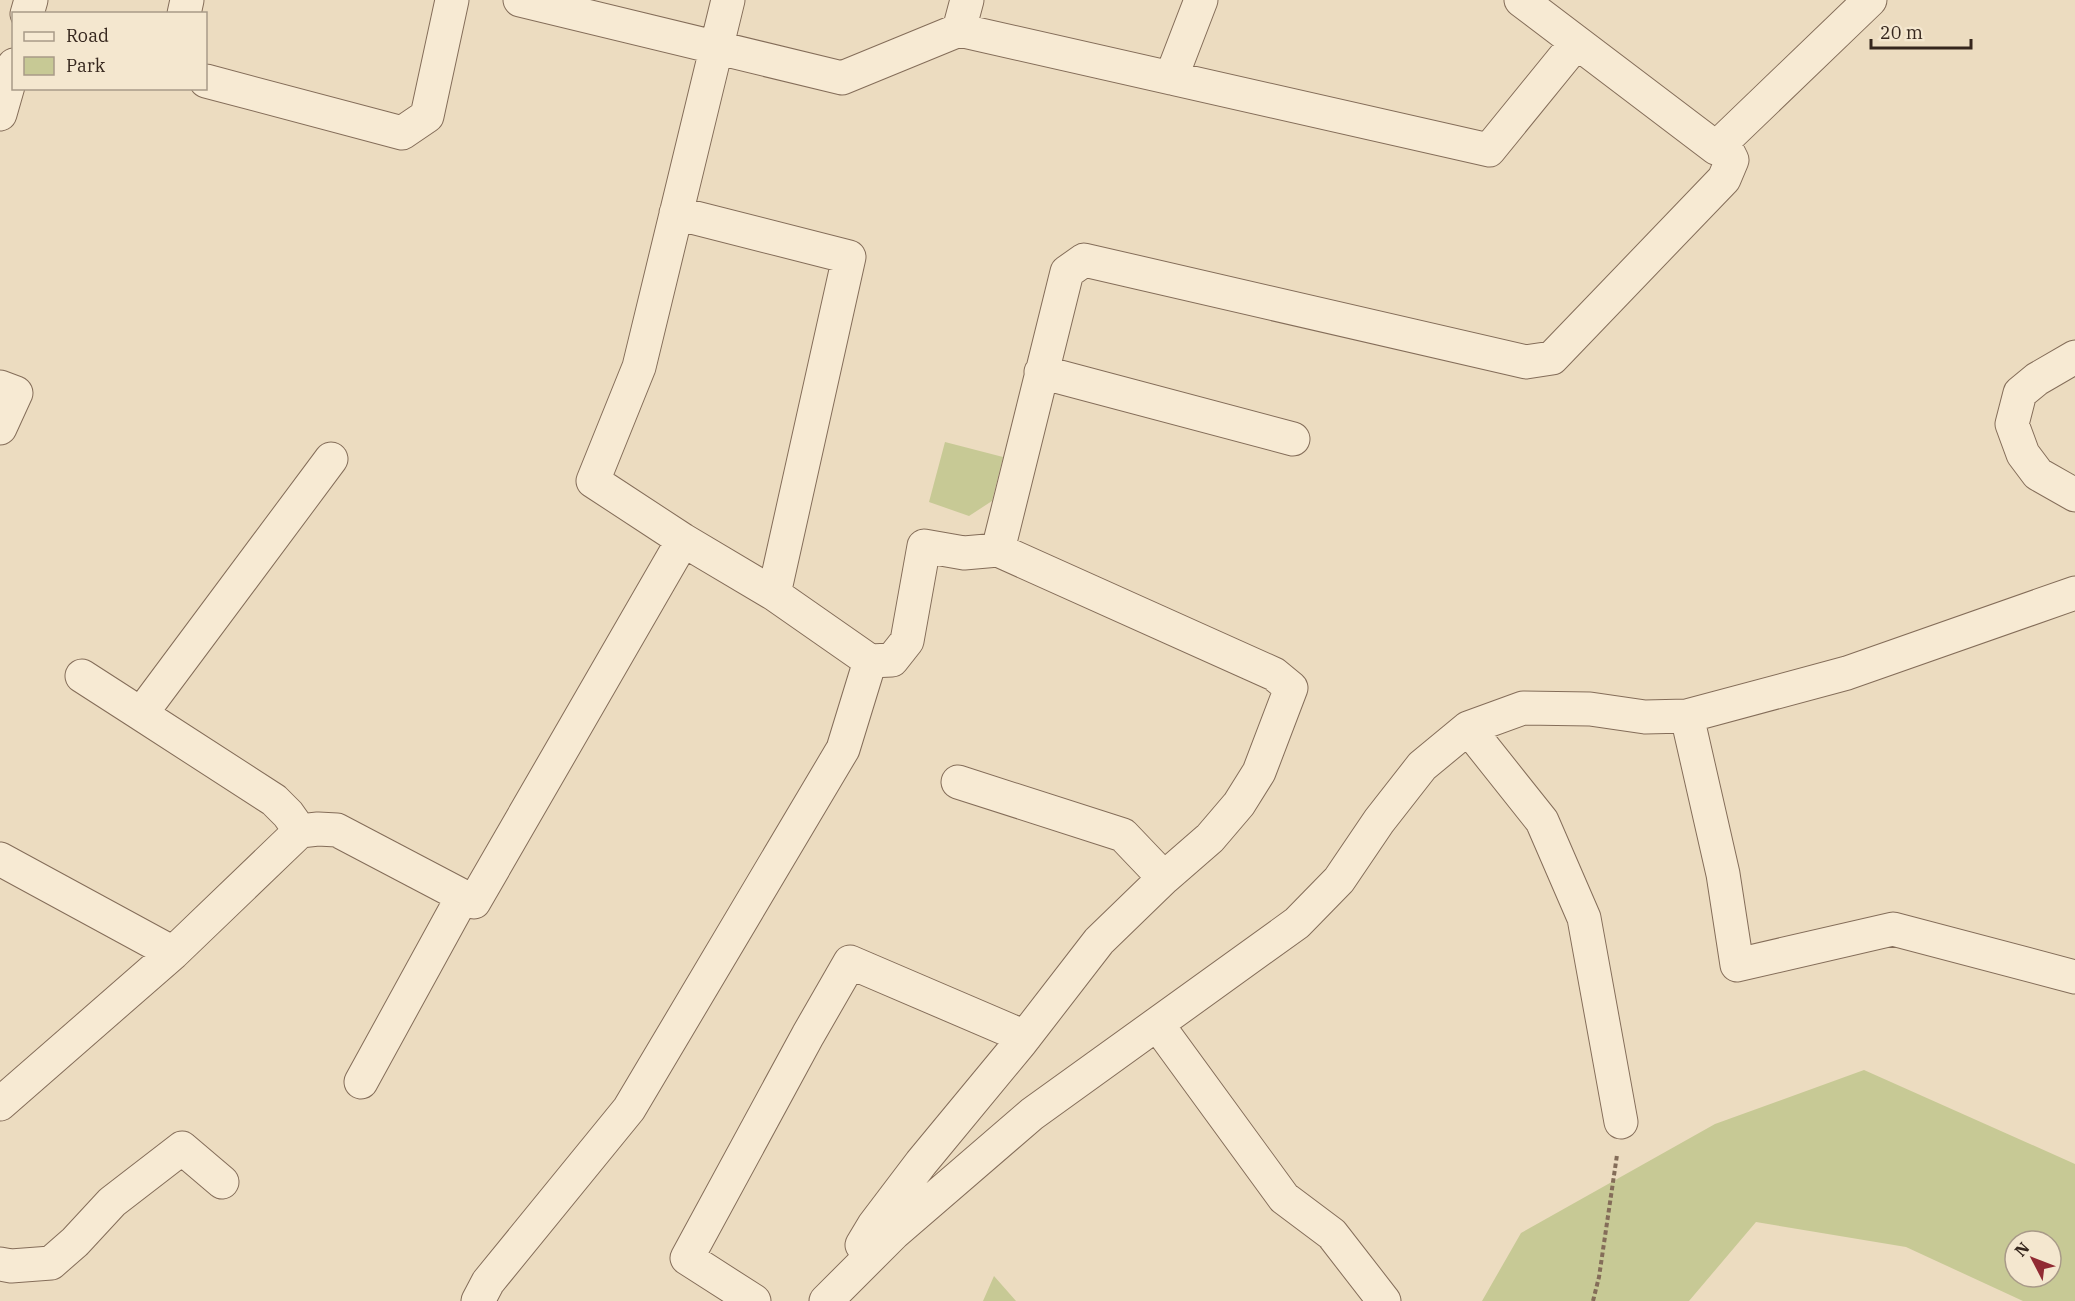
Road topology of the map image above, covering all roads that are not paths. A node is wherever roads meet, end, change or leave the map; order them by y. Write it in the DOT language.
graph roads {
  1 [pos="452,0"];
  2 [pos="520,0"];
  3 [pos="728,0"];
  4 [pos="1201,0"];
  5 [pos="1521,0"];
  6 [pos="1870,0"];
  7 [pos="963,15"];
  8 [pos="1576,43"];
  9 [pos="717,48"];
  10 [pos="12,72"];
  11 [pos="1170,78"];
  12 [pos="207,81"];
  13 [pos="0,114"];
  14 [pos="1723,142"];
  15 [pos="676,213"];
  16 [pos="2075,357"];
  17 [pos="1041,372"];
  18 [pos="0,387"];
  19 [pos="0,428"];
  20 [pos="1293,439"];
  21 [pos="330,459"];
  22 [pos="2075,495"];
  23 [pos="683,540"];
  24 [pos="998,550"];
  25 [pos="2075,593"];
  26 [pos="774,594"];
  27 [pos="870,661"];
  28 [pos="82,676"];
  29 [pos="141,714"];
  30 [pos="1687,717"];
  31 [pos="1468,728"];
  32 [pos="958,782"];
  33 [pos="300,831"];
  34 [pos="0,859"];
  35 [pos="1164,878"];
  36 [pos="463,896"];
  37 [pos="173,953"];
  38 [pos="2075,977"];
  39 [pos="1157,1024"];
  40 [pos="1025,1037"];
  41 [pos="360,1082"];
  42 [pos="0,1104"];
  43 [pos="1621,1122"];
  44 [pos="222,1182"];
  45 [pos="0,1264"];
  46 [pos="831,1296"];
  47 [pos="478,1301"];
  48 [pos="754,1301"];
  49 [pos="1384,1301"];
  1 -- 12 [label="street"];
  2 -- 9 [label="street"];
  3 -- 9 [label="street"];
  4 -- 11 [label="street"];
  5 -- 8 [label="street"];
  6 -- 14 [label="street"];
  7 -- 9 [label="street"];
  7 -- 11 [label="street"];
  8 -- 11 [label="street"];
  8 -- 14 [label="street"];
  9 -- 15 [label="street"];
  10 -- 13 [label="street"];
  14 -- 17 [label="street"];
  15 -- 23 [label="street"];
  15 -- 26 [label="street"];
  16 -- 22 [label="street"];
  17 -- 20 [label="street"];
  17 -- 24 [label="street"];
  18 -- 19 [label="street"];
  21 -- 29 [label="street"];
  23 -- 26 [label="street"];
  23 -- 36 [label="street"];
  24 -- 27 [label="street"];
  24 -- 35 [label="street"];
  25 -- 30 [label="street"];
  26 -- 27 [label="street"];
  27 -- 47 [label="street"];
  28 -- 29 [label="street"];
  29 -- 33 [label="street"];
  30 -- 31 [label="street"];
  30 -- 38 [label="street"];
  31 -- 39 [label="street"];
  31 -- 43 [label="street"];
  32 -- 35 [label="street"];
  33 -- 36 [label="street"];
  33 -- 37 [label="street"];
  34 -- 37 [label="street"];
  35 -- 40 [label="street"];
  36 -- 41 [label="street"];
  37 -- 42 [label="street"];
  39 -- 46 [label="street"];
  39 -- 49 [label="street"];
  40 -- 46 [label="street"];
  40 -- 48 [label="street"];
  44 -- 45 [label="street"];
}
